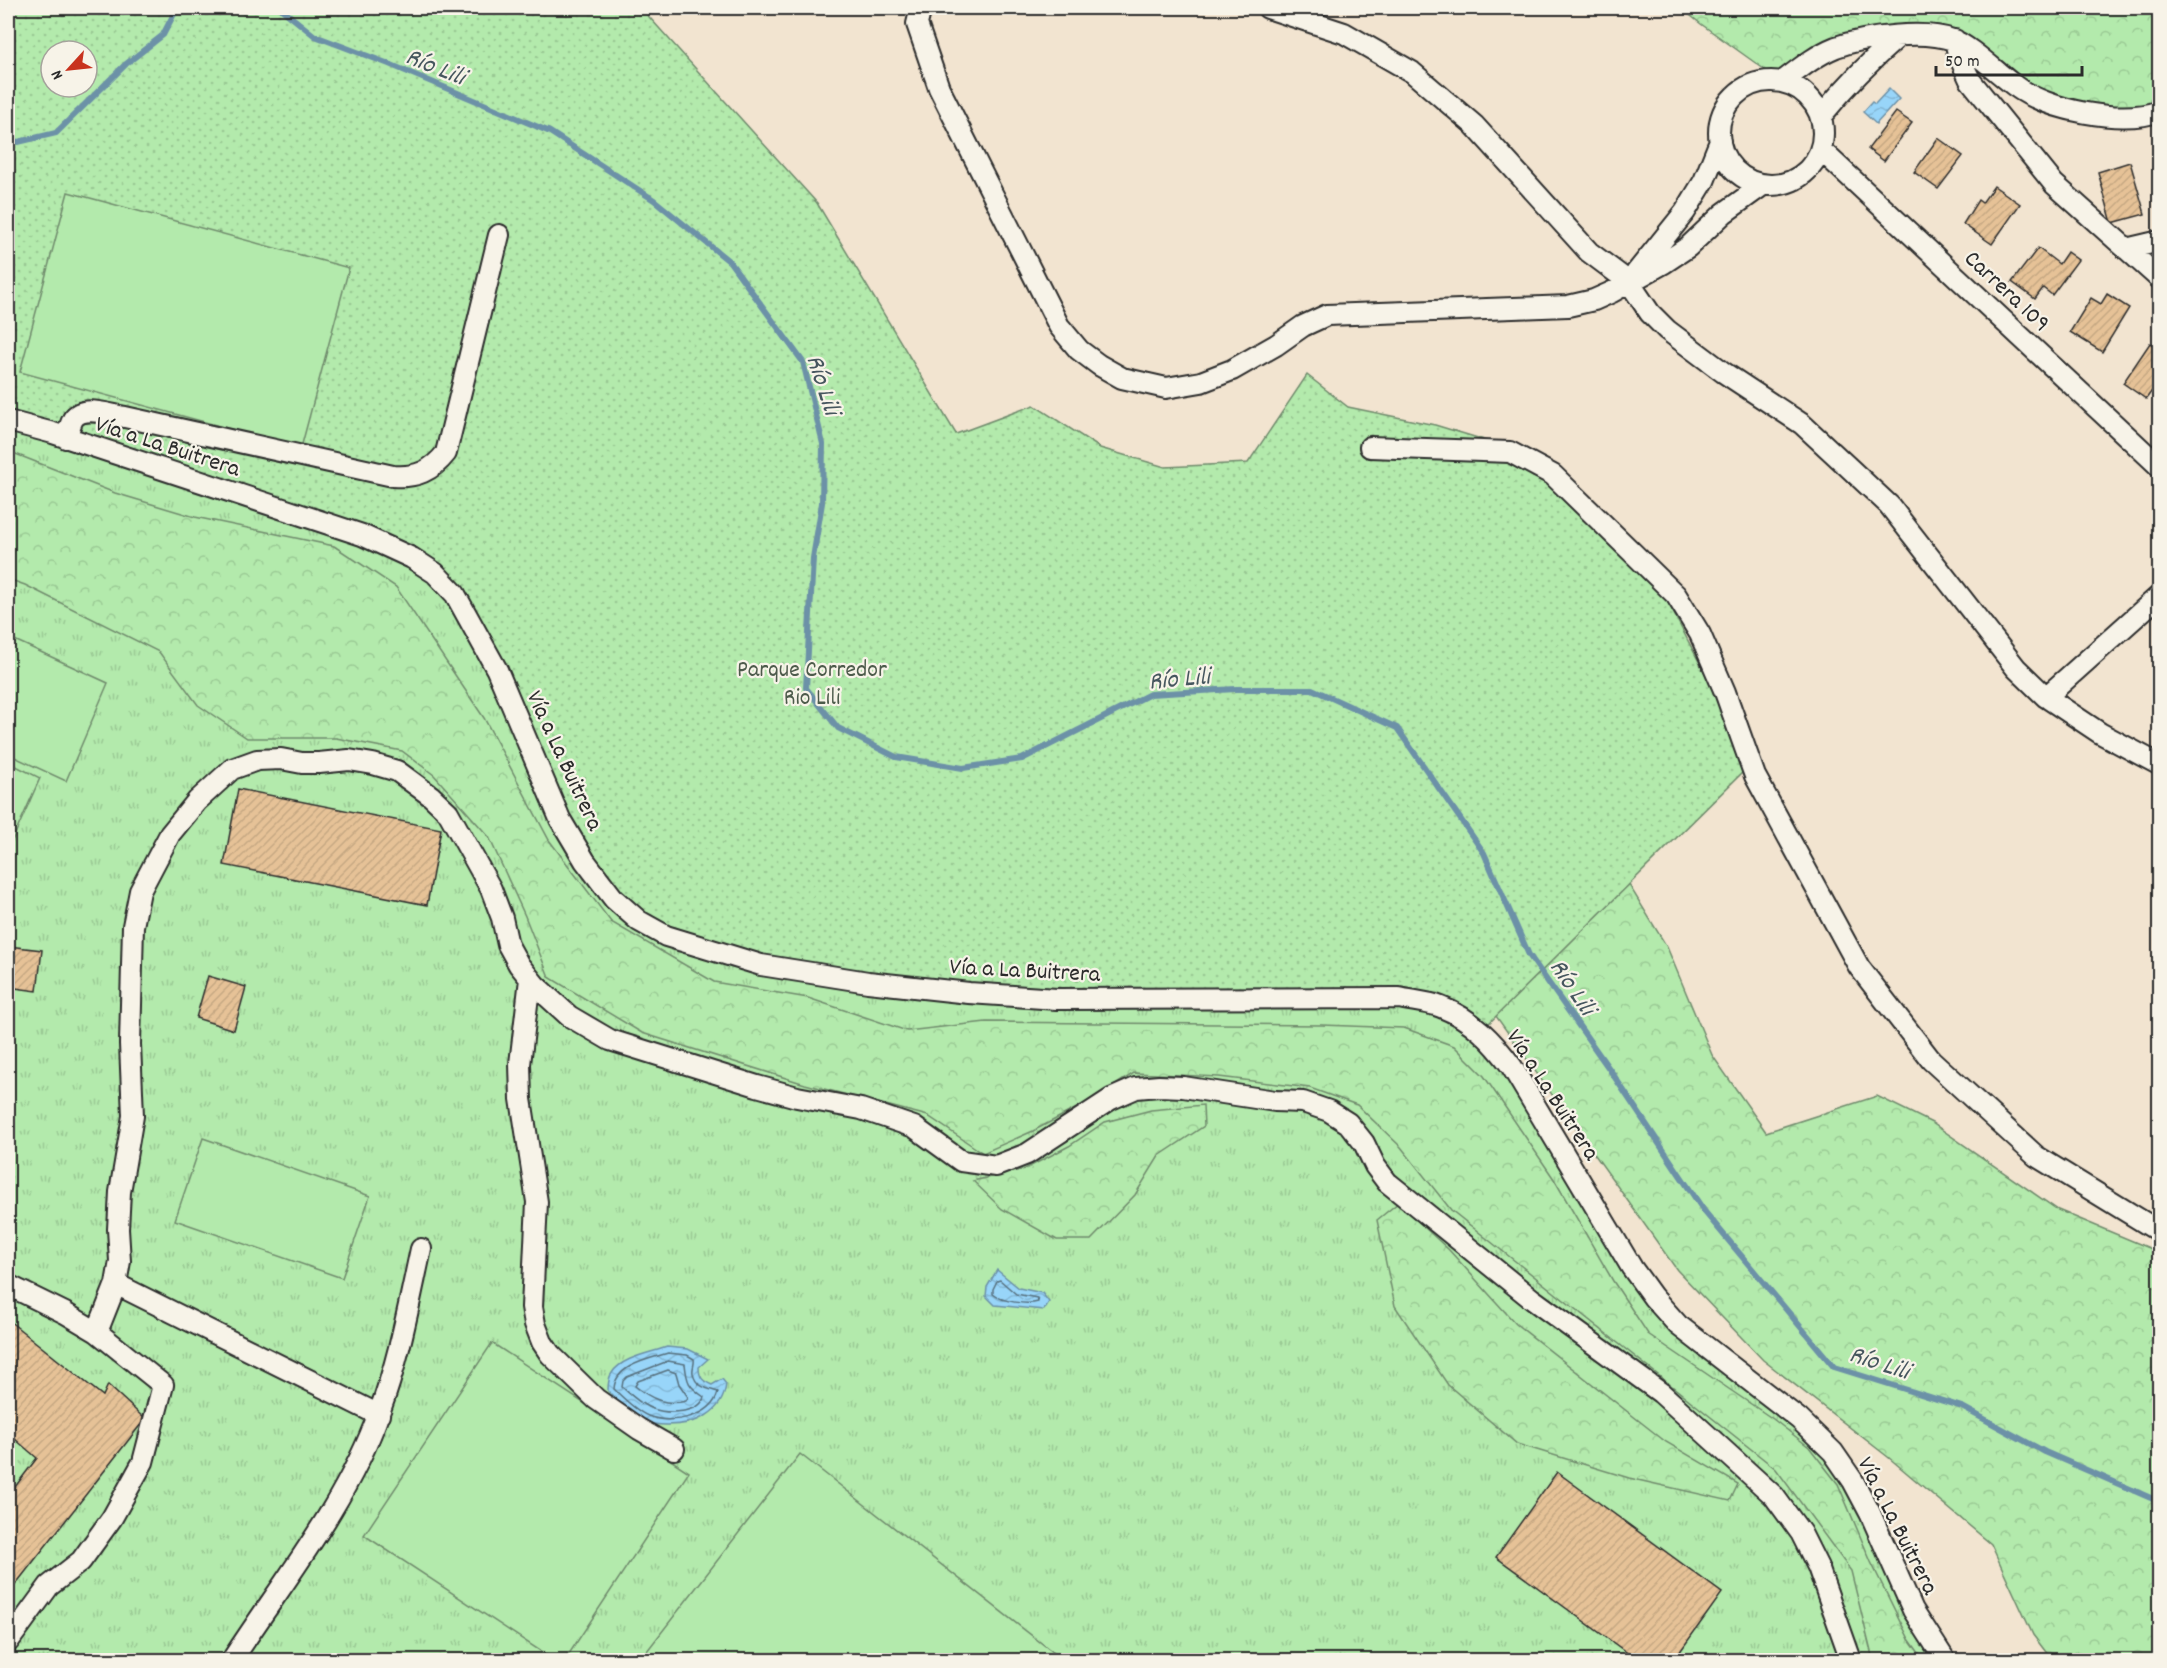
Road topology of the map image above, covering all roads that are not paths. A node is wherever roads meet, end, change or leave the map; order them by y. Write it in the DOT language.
graph roads {
  1 [pos="921,8"];
  2 [pos="1268,8"];
  3 [pos="1898,37"];
  4 [pos="1955,40"];
  5 [pos="1782,82"];
  6 [pos="2160,111"];
  7 [pos="1821,116"];
  8 [pos="1720,141"];
  9 [pos="1821,150"];
  10 [pos="1762,185"];
  11 [pos="499,235"];
  12 [pos="2160,241"];
  13 [pos="2126,249"];
  14 [pos="2160,279"];
  15 [pos="1629,282"];
  16 [pos="8,421"];
  17 [pos="66,438"];
  18 [pos="1370,447"];
  19 [pos="2160,467"];
  20 [pos="2160,595"];
  21 [pos="2046,697"];
  22 [pos="2160,765"];
  23 [pos="530,979"];
  24 [pos="2160,1232"];
  25 [pos="421,1249"];
  26 [pos="116,1284"];
  27 [pos="8,1285"];
  28 [pos="97,1332"];
  29 [pos="379,1415"];
  30 [pos="674,1449"];
  31 [pos="8,1641"];
  32 [pos="240,1658"];
  33 [pos="1851,1660"];
  34 [pos="1945,1660"];
  1 -- 15 [label="street"];
  2 -- 15 [label="street"];
  3 -- 4 [label="street"];
  3 -- 5 [label="street"];
  3 -- 7 [label="street"];
  4 -- 6 [label="street"];
  4 -- 13 [label="street"];
  5 -- 7 [label="street"];
  5 -- 8 [label="street"];
  7 -- 9 [label="street"];
  8 -- 10 [label="street"];
  8 -- 15 [label="street"];
  9 -- 10 [label="street"];
  9 -- 19 [label="street, Carrera 109"];
  10 -- 15 [label="street"];
  11 -- 17 [label="street"];
  12 -- 13 [label="street"];
  13 -- 14 [label="street"];
  15 -- 21 [label="street"];
  16 -- 17 [label="street, Vía a La Buitrera"];
  17 -- 34 [label="street, Vía a La Buitrera"];
  18 -- 24 [label="street"];
  20 -- 21 [label="street"];
  21 -- 22 [label="street"];
  23 -- 26 [label="street"];
  23 -- 30 [label="street"];
  23 -- 33 [label="street"];
  25 -- 29 [label="street"];
  26 -- 28 [label="street"];
  26 -- 29 [label="street"];
  27 -- 28 [label="street"];
  28 -- 31 [label="street"];
  29 -- 32 [label="street"];
}
